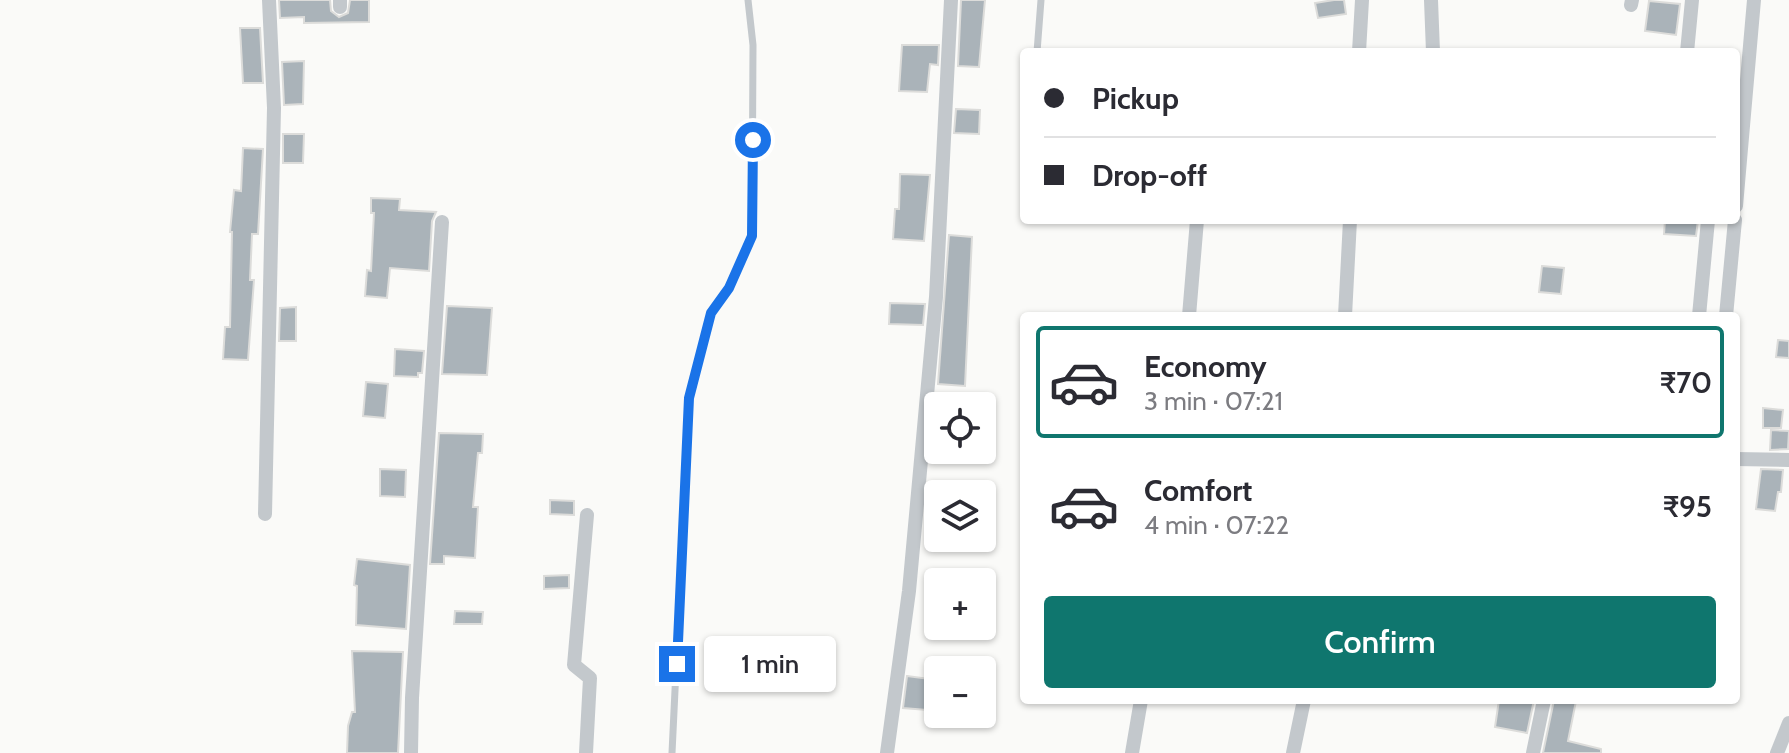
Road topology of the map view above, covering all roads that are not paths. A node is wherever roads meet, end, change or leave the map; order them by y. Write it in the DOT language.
graph roads {
  1 [pos="269,0"];
  2 [pos="748,0"];
  3 [pos="951,0"];
  4 [pos="1041,0"];
  5 [pos="1362,0"];
  6 [pos="1431,0"];
  7 [pos="1692,0"];
  8 [pos="1754,0"];
  9 [pos="1037,48"];
  10 [pos="1359,48"];
  11 [pos="1433,48"];
  12 [pos="1687,48"];
  13 [pos="1740,160"];
  14 [pos="442,222"];
  15 [pos="1197,224"];
  16 [pos="1350,224"];
  17 [pos="1708,224"];
  18 [pos="1735,224"];
  19 [pos="1189,312"];
  20 [pos="1345,312"];
  21 [pos="1699,312"];
  22 [pos="1726,312"];
  23 [pos="1740,459"];
  24 [pos="1789,460"];
  25 [pos="265,514"];
  26 [pos="587,515"];
  27 [pos="1140,704"];
  28 [pos="1303,704"];
  29 [pos="1543,704"];
  30 [pos="1789,723"];
  31 [pos="411,753"];
  32 [pos="586,753"];
  33 [pos="672,753"];
  34 [pos="887,753"];
  35 [pos="1132,753"];
  36 [pos="1293,753"];
  37 [pos="1533,753"];
  38 [pos="1777,753"];
  1 -- 25 [label="street"];
  2 -- 33 [label="lane"];
  3 -- 34 [label="street"];
  4 -- 9 [label="lane"];
  5 -- 10 [label="street"];
  6 -- 11 [label="street"];
  7 -- 12 [label="street"];
  8 -- 13 [label="street"];
  14 -- 31 [label="street"];
  15 -- 19 [label="street"];
  16 -- 20 [label="street"];
  17 -- 21 [label="street"];
  18 -- 22 [label="street"];
  23 -- 24 [label="street"];
  26 -- 32 [label="street"];
  27 -- 35 [label="street"];
  28 -- 36 [label="street"];
  29 -- 37 [label="street"];
  30 -- 38 [label="street"];
}
